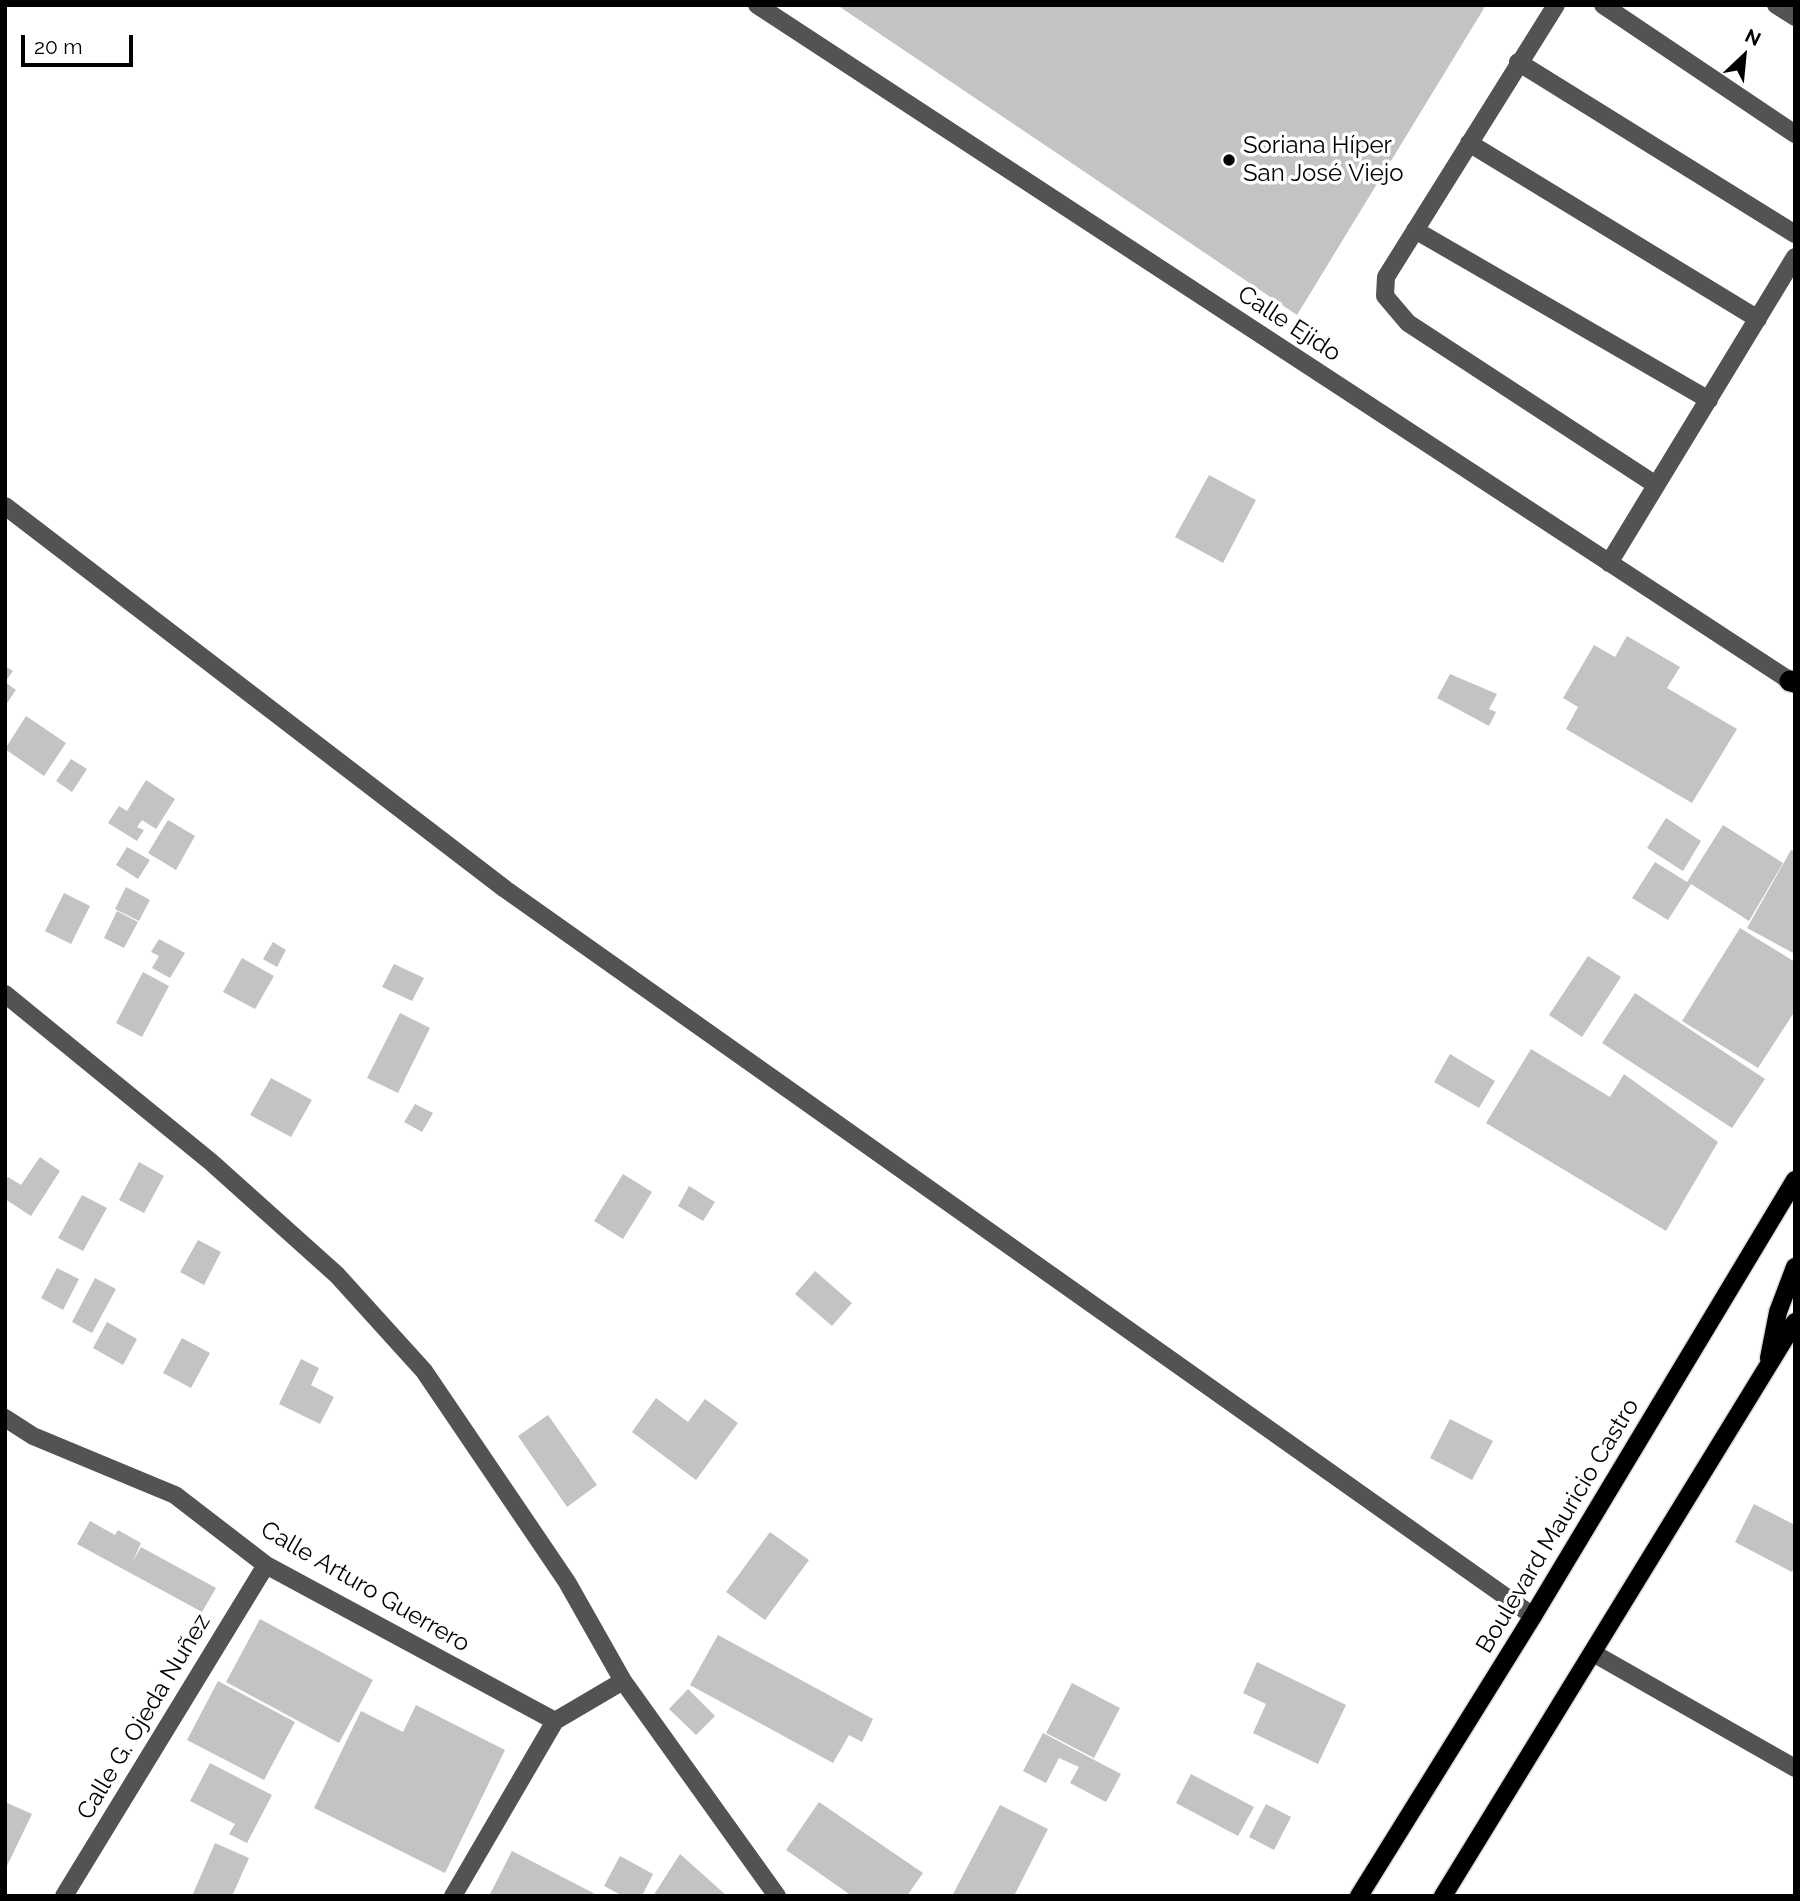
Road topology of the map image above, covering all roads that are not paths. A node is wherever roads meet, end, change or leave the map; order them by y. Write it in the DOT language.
graph roads {
  1 [pos="757,5"];
  2 [pos="1556,5"];
  3 [pos="1603,5"];
  4 [pos="1776,5"];
  5 [pos="1795,18"];
  6 [pos="1518,62"];
  7 [pos="1795,134"];
  8 [pos="1469,143"];
  9 [pos="1415,230"];
  10 [pos="1795,234"];
  11 [pos="1795,257"];
  12 [pos="1758,319"];
  13 [pos="1709,400"];
  14 [pos="1656,485"];
  15 [pos="5,506"];
  16 [pos="1609,563"];
  17 [pos="1793,682"];
  18 [pos="5,994"];
  19 [pos="1795,1165"];
  20 [pos="1795,1180"];
  21 [pos="1781,1203"];
  22 [pos="1795,1267"];
  23 [pos="1795,1322"];
  24 [pos="1767,1368"];
  25 [pos="5,1418"];
  26 [pos="266,1564"];
  27 [pos="1533,1616"];
  28 [pos="1593,1653"];
  29 [pos="623,1681"];
  30 [pos="555,1721"];
  31 [pos="1795,1768"];
  32 [pos="64,1896"];
  33 [pos="453,1896"];
  34 [pos="778,1896"];
  35 [pos="1359,1896"];
  36 [pos="1443,1896"];
  1 -- 16 [label="street, Calle Ejido"];
  2 -- 6 [label="street"];
  3 -- 7 [label="street"];
  4 -- 5 [label="street"];
  6 -- 8 [label="street"];
  6 -- 10 [label="street"];
  8 -- 9 [label="street"];
  8 -- 12 [label="street"];
  9 -- 13 [label="street"];
  9 -- 14 [label="street"];
  11 -- 12 [label="street"];
  12 -- 13 [label="street"];
  13 -- 14 [label="street"];
  14 -- 16 [label="street"];
  15 -- 27 [label="street"];
  16 -- 17 [label="street, Calle Ejido"];
  18 -- 29 [label="street"];
  19 -- 21 [label="main road"];
  20 -- 21 [label="main road, Boulevard Mauricio Castro"];
  21 -- 27 [label="main road, Boulevard Mauricio Castro"];
  22 -- 24 [label="main road"];
  23 -- 24 [label="main road"];
  24 -- 28 [label="main road"];
  25 -- 26 [label="street, Calle Arturo Guerrero"];
  26 -- 30 [label="street, Calle Arturo Guerrero"];
  26 -- 32 [label="street, Calle G. Ojeda Nuñez"];
  27 -- 35 [label="main road, Boulevard Mauricio Castro"];
  28 -- 31 [label="street"];
  28 -- 36 [label="main road"];
  29 -- 30 [label="street"];
  29 -- 34 [label="street"];
  30 -- 33 [label="street"];
}
